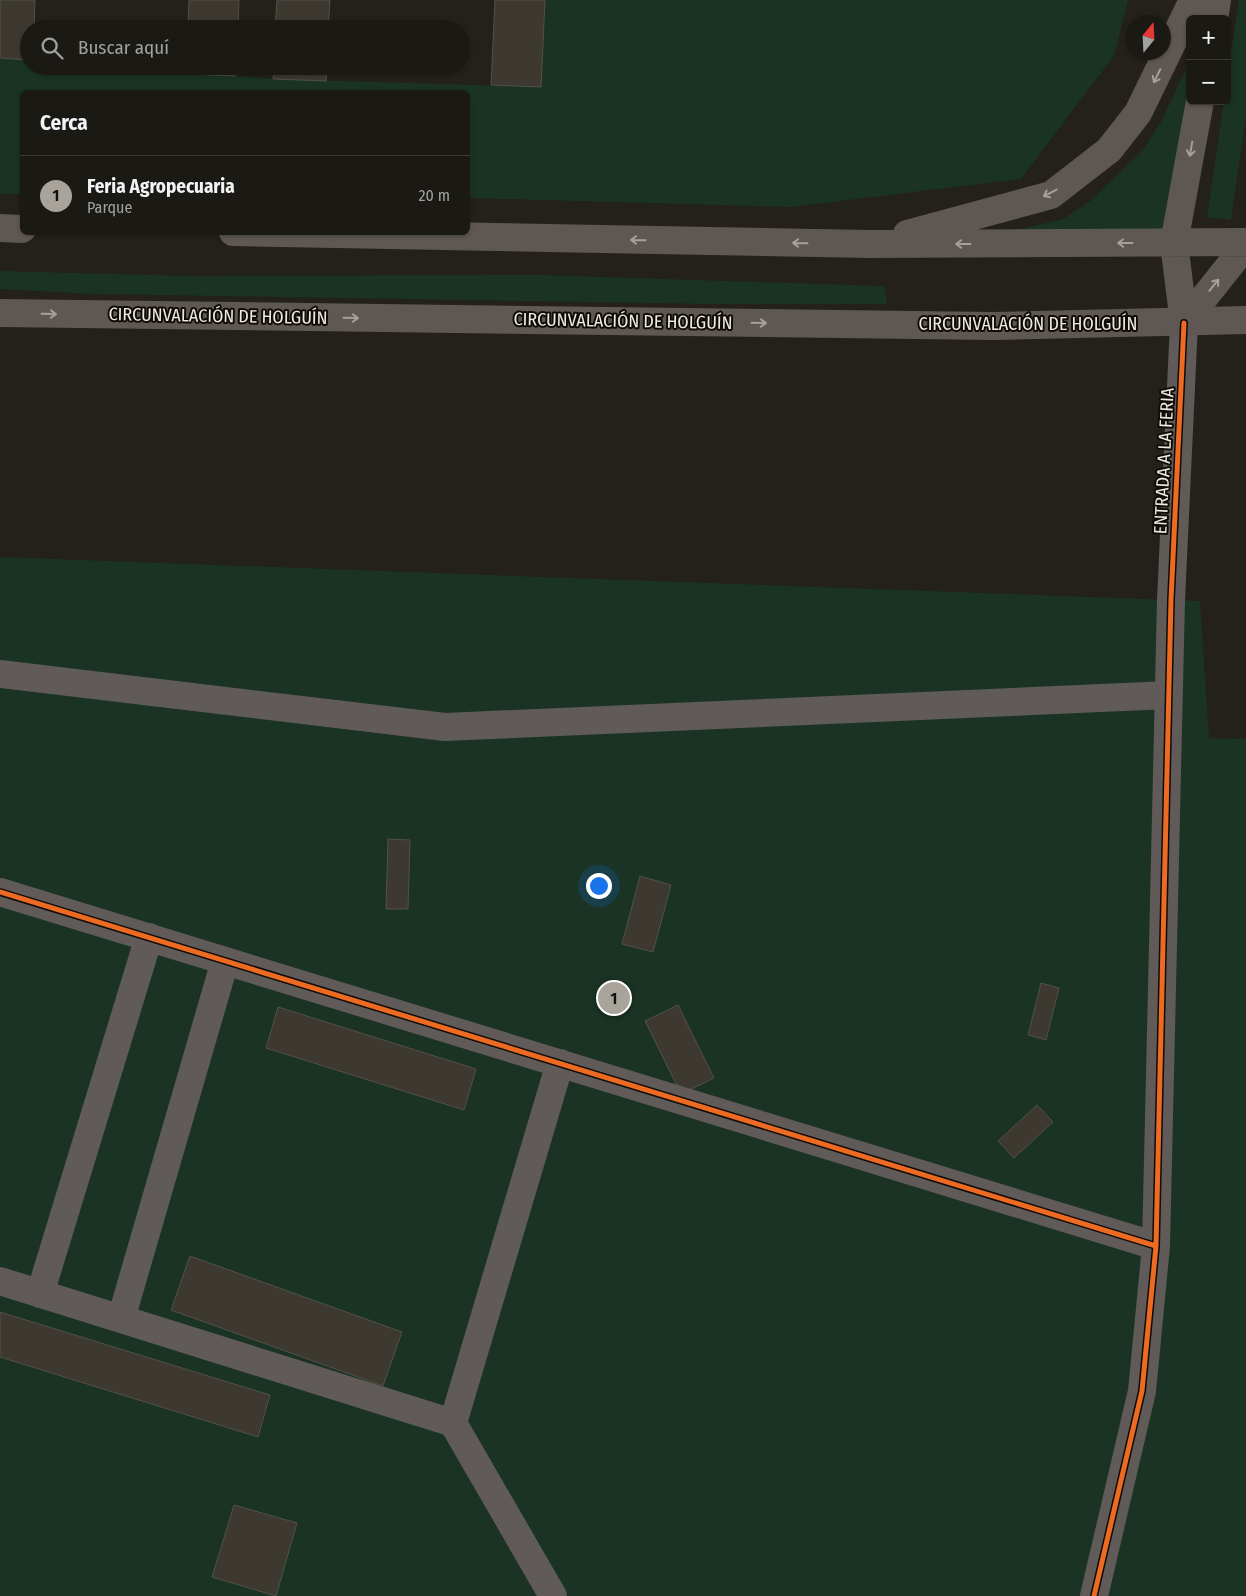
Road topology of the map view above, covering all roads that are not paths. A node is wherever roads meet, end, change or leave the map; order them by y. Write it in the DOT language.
graph roads {
  1 [pos="1193,0"];
  2 [pos="1217,0"];
  3 [pos="1215,15"];
  4 [pos="1199,105"];
  5 [pos="0,228"];
  6 [pos="20,229"];
  7 [pos="393,235"];
  8 [pos="1174,243"];
  9 [pos="869,244"];
  10 [pos="1246,244"];
  11 [pos="0,313"];
  12 [pos="1246,320"];
  13 [pos="1184,323"];
  14 [pos="0,674"];
  15 [pos="1169,695"];
  16 [pos="0,892"];
  17 [pos="149,938"];
  18 [pos="225,961"];
  19 [pos="560,1063"];
  20 [pos="1156,1246"];
  21 [pos="0,1281"];
  22 [pos="40,1294"];
  23 [pos="121,1319"];
  24 [pos="453,1423"];
  25 [pos="553,1596"];
  26 [pos="1094,1596"];
  1 -- 9 [label="highway, one-way"];
  2 -- 3 [label="highway"];
  4 -- 8 [label="highway, one-way"];
  5 -- 6 [label="highway"];
  9 -- 7 [label="highway, one-way"];
  8 -- 9 [label="highway, one-way"];
  8 -- 10 [label="highway"];
  8 -- 13 [label="highway"];
  13 -- 10 [label="highway, one-way"];
  11 -- 13 [label="highway, CIRCUNVALACIÓN DE HOLGUÍN, one-way"];
  12 -- 13 [label="highway, CIRCUNVALACIÓN DE HOLGUÍN"];
  13 -- 15 [label="street, ENTRADA A LA FERIA"];
  14 -- 15 [label="street"];
  15 -- 20 [label="street, ENTRADA A LA FERIA"];
  16 -- 17 [label="street"];
  17 -- 18 [label="street"];
  17 -- 22 [label="street"];
  18 -- 19 [label="street"];
  18 -- 23 [label="street"];
  19 -- 20 [label="street"];
  19 -- 24 [label="street"];
  20 -- 26 [label="street, ENTRADA A LA FERIA"];
  21 -- 22 [label="street"];
  22 -- 23 [label="street"];
  23 -- 24 [label="street"];
  24 -- 25 [label="street"];
}
